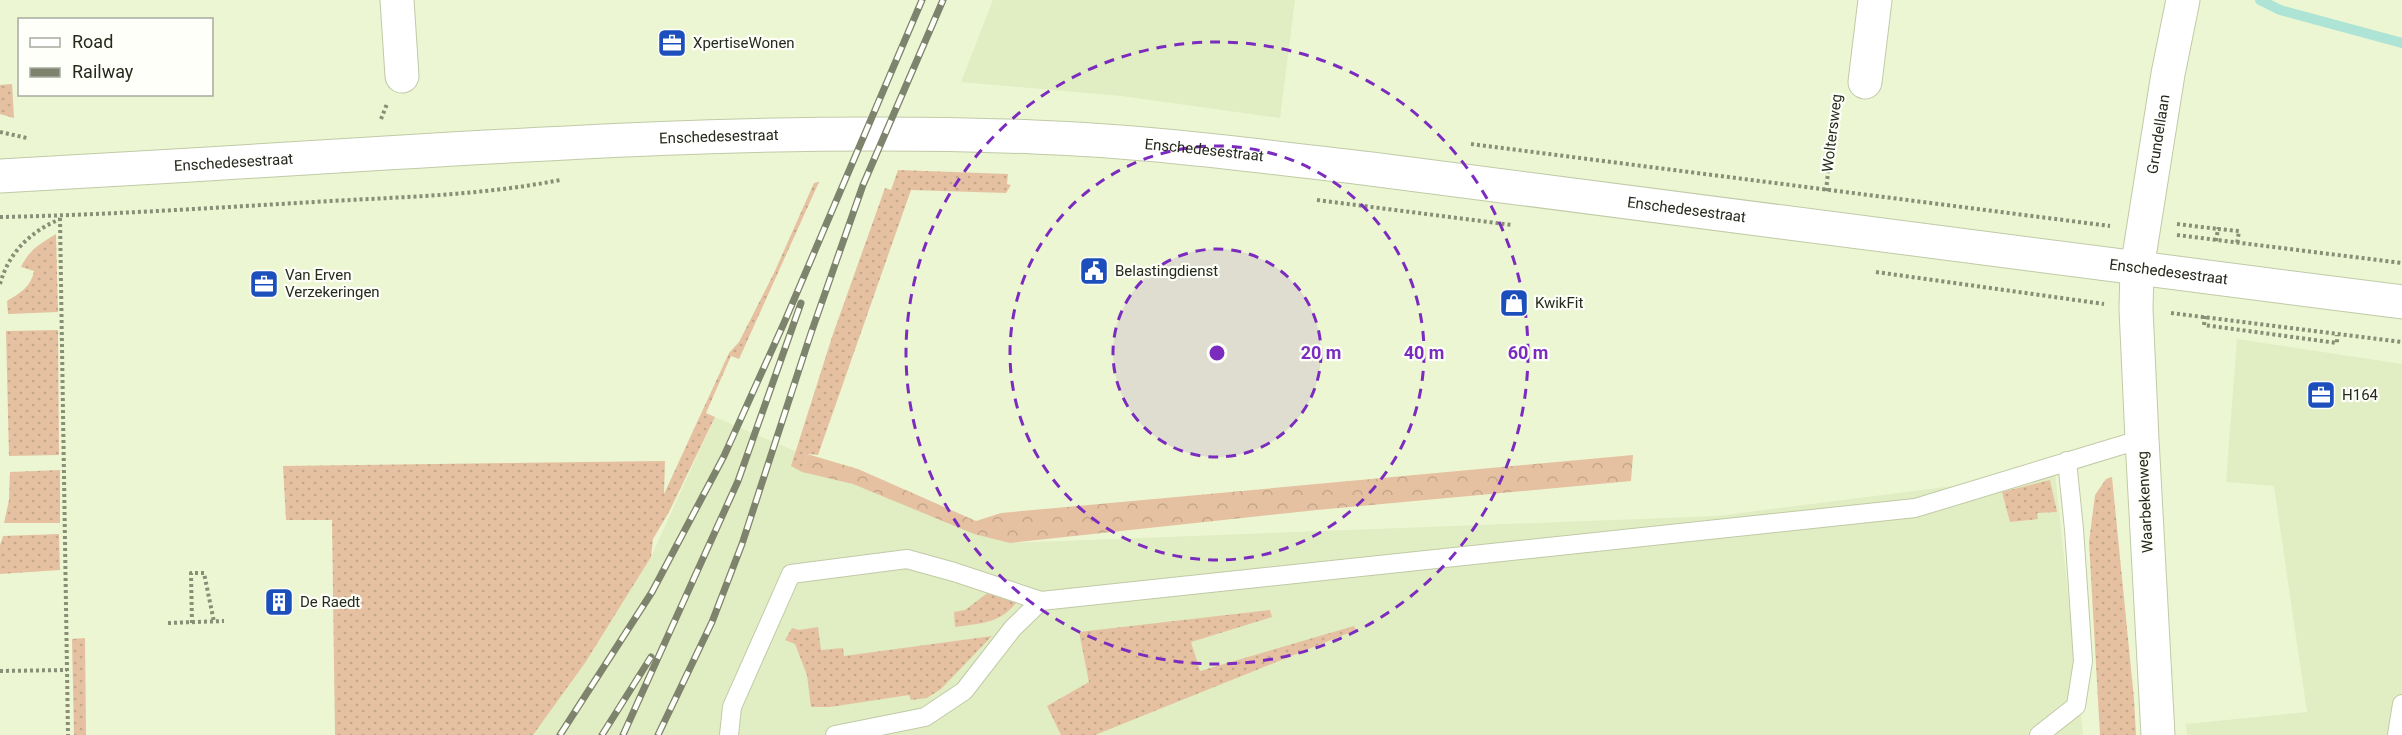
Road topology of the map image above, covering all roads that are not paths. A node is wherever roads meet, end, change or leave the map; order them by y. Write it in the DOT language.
graph roads {
  1 [pos="397,0"];
  2 [pos="1875,0"];
  3 [pos="2183,0"];
  4 [pos="402,76"];
  5 [pos="1865,82"];
  6 [pos="0,176"];
  7 [pos="2137,269"];
  8 [pos="2402,302"];
  9 [pos="2142,439"];
  10 [pos="2067,461"];
  11 [pos="1041,601"];
  12 [pos="2402,704"];
  13 [pos="729,735"];
  14 [pos="835,735"];
  15 [pos="2038,735"];
  16 [pos="2158,735"];
  17 [pos="2397,735"];
  1 -- 4 [label="main road"];
  2 -- 5 [label="main road"];
  3 -- 7 [label="main road, Grundellaan"];
  6 -- 7 [label="main road, Enschedesestraat"];
  7 -- 8 [label="main road, Enschedesestraat"];
  7 -- 9 [label="main road, Waarbekenweg"];
  9 -- 10 [label="lane"];
  9 -- 16 [label="main road, Waarbekenweg"];
  10 -- 11 [label="lane"];
  10 -- 15 [label="lane"];
  11 -- 13 [label="lane"];
  11 -- 14 [label="lane"];
  12 -- 17 [label="lane"];
}
